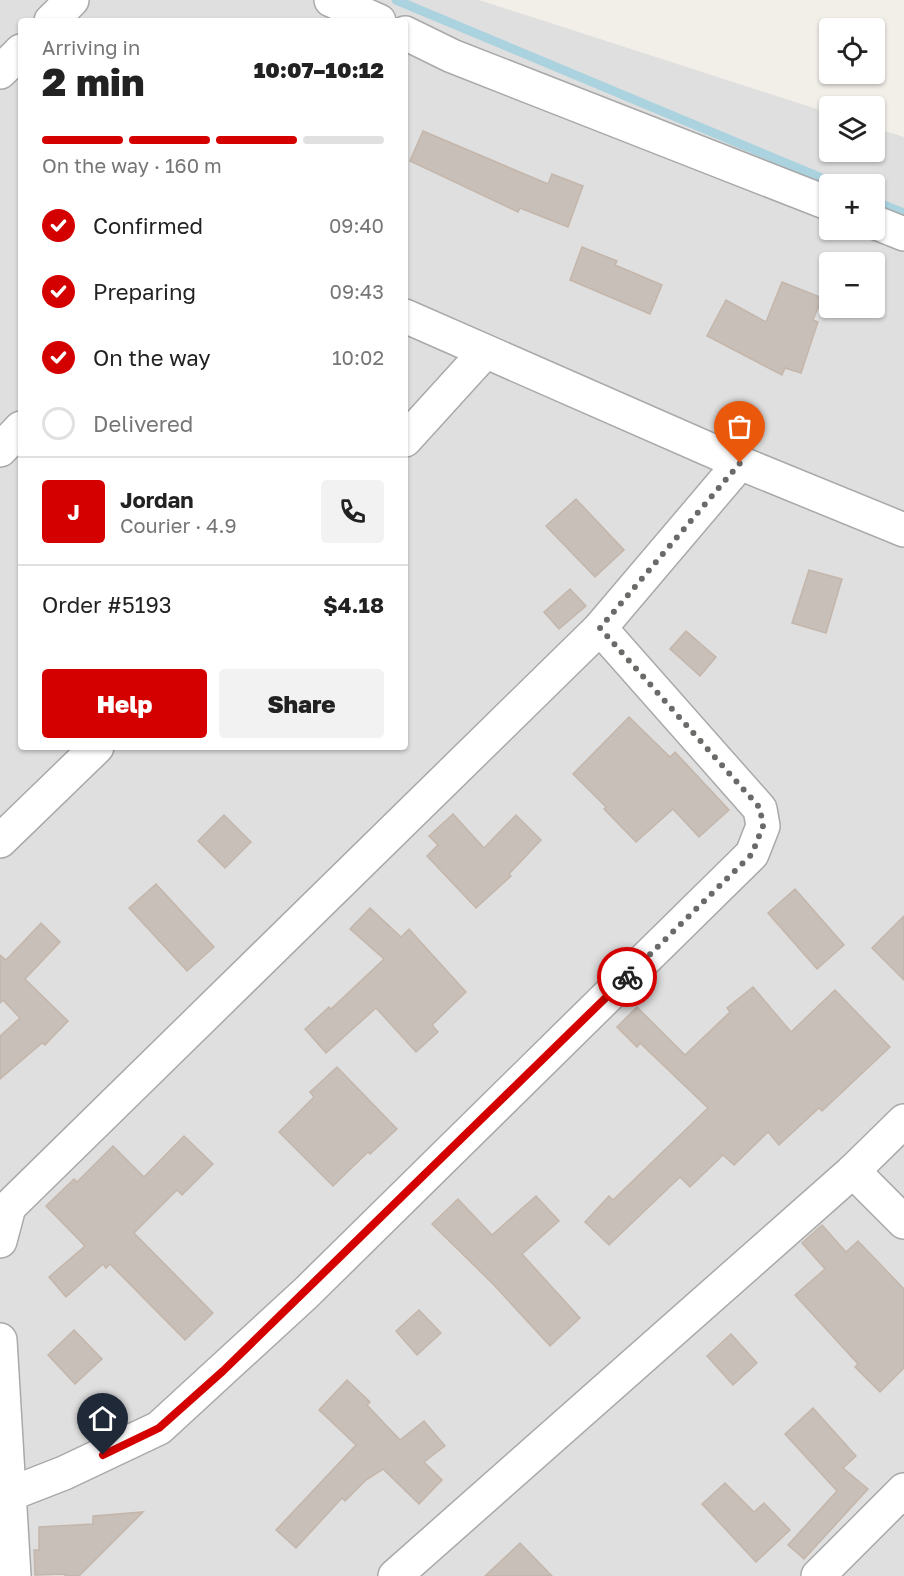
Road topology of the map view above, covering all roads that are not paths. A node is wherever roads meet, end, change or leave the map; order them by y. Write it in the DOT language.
graph roads {
  1 [pos="72,0"];
  2 [pos="332,0"];
  3 [pos="54,18"];
  4 [pos="372,18"];
  5 [pos="408,34"];
  6 [pos="18,54"];
  7 [pos="0,72"];
  8 [pos="819,200"];
  9 [pos="885,226"];
  10 [pos="904,234"];
  11 [pos="408,317"];
  12 [pos="485,352"];
  13 [pos="18,431"];
  14 [pos="408,437"];
  15 [pos="0,450"];
  16 [pos="740,463"];
  17 [pos="904,530"];
  18 [pos="600,628"];
  19 [pos="94,750"];
  20 [pos="0,842"];
  21 [pos="904,1121"];
  22 [pos="853,1171"];
  23 [pos="904,1222"];
  24 [pos="0,1241"];
  25 [pos="0,1340"];
  26 [pos="904,1490"];
  27 [pos="10,1494"];
  28 [pos="14,1576"];
  29 [pos="395,1576"];
  30 [pos="818,1576"];
  1 -- 3 [label="street"];
  2 -- 4 [label="street"];
  5 -- 8 [label="street"];
  6 -- 7 [label="street"];
  9 -- 10 [label="street"];
  11 -- 12 [label="street"];
  12 -- 14 [label="street"];
  12 -- 16 [label="street"];
  13 -- 15 [label="street"];
  16 -- 17 [label="street"];
  16 -- 18 [label="street"];
  18 -- 24 [label="street"];
  18 -- 27 [label="street"];
  19 -- 20 [label="street"];
  21 -- 22 [label="street"];
  22 -- 23 [label="street"];
  22 -- 29 [label="street"];
  25 -- 27 [label="street"];
  26 -- 30 [label="street"];
  27 -- 28 [label="street"];
}
